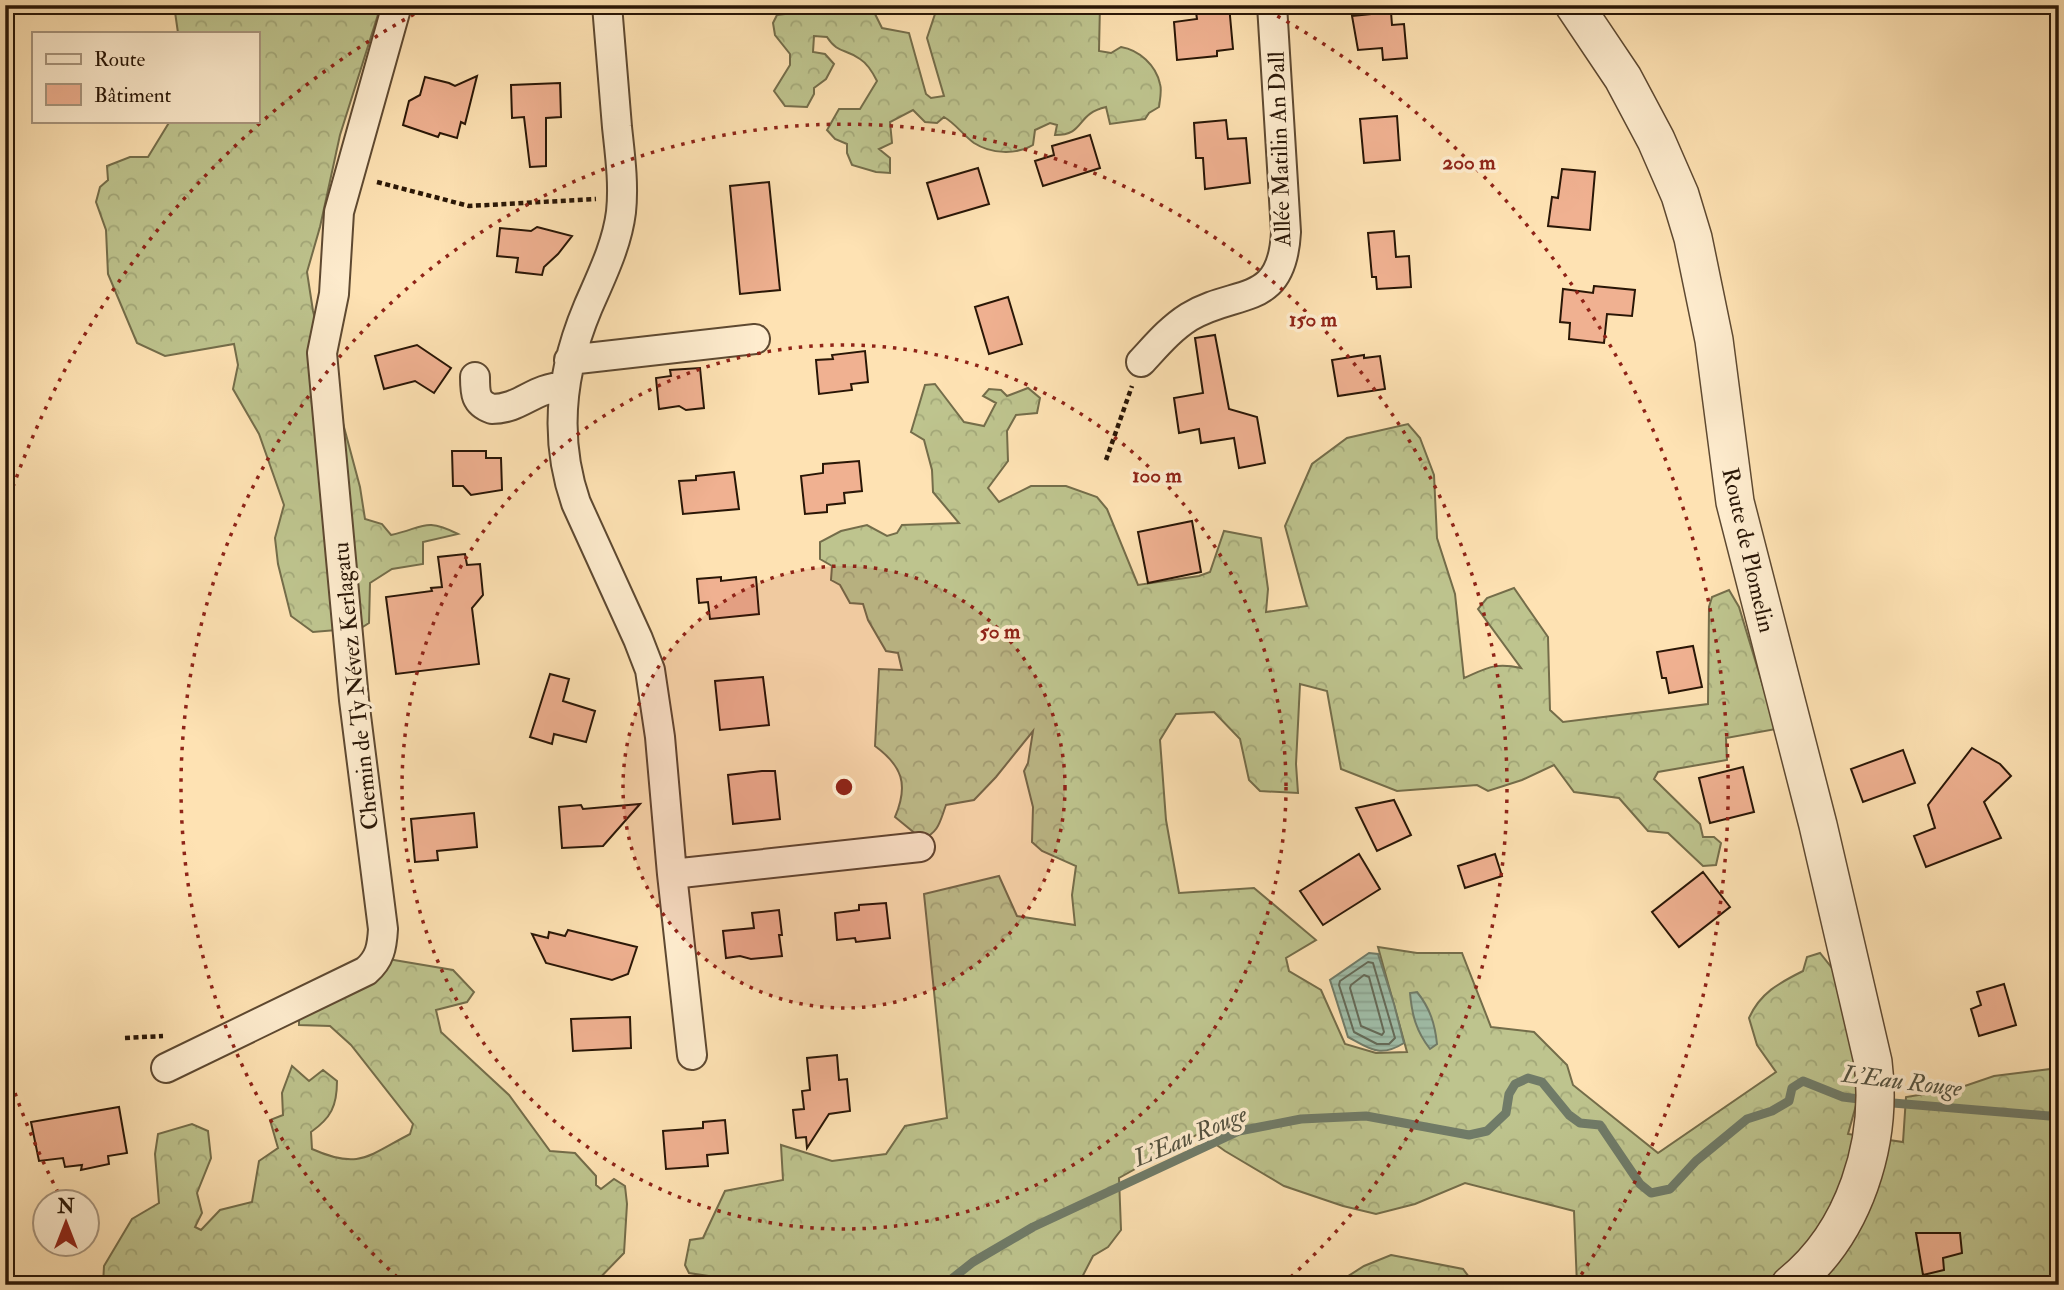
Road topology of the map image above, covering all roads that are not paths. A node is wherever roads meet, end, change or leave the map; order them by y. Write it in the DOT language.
graph roads {
  1 [pos="397,5"];
  2 [pos="607,5"];
  3 [pos="1272,5"];
  4 [pos="1574,5"];
  5 [pos="755,339"];
  6 [pos="1142,362"];
  7 [pos="567,373"];
  8 [pos="475,377"];
  9 [pos="920,848"];
  10 [pos="672,874"];
  11 [pos="692,1055"];
  12 [pos="166,1068"];
  13 [pos="1790,1285"];
  1 -- 12 [label="street, Chemin de Ty Névez Kerlagatu"];
  2 -- 7 [label="street"];
  3 -- 6 [label="street, Allée Matilin An Dall"];
  4 -- 13 [label="street, Route de Plomelin"];
  5 -- 7 [label="street"];
  7 -- 8 [label="street"];
  7 -- 10 [label="street"];
  9 -- 10 [label="street"];
  10 -- 11 [label="street"];
}
